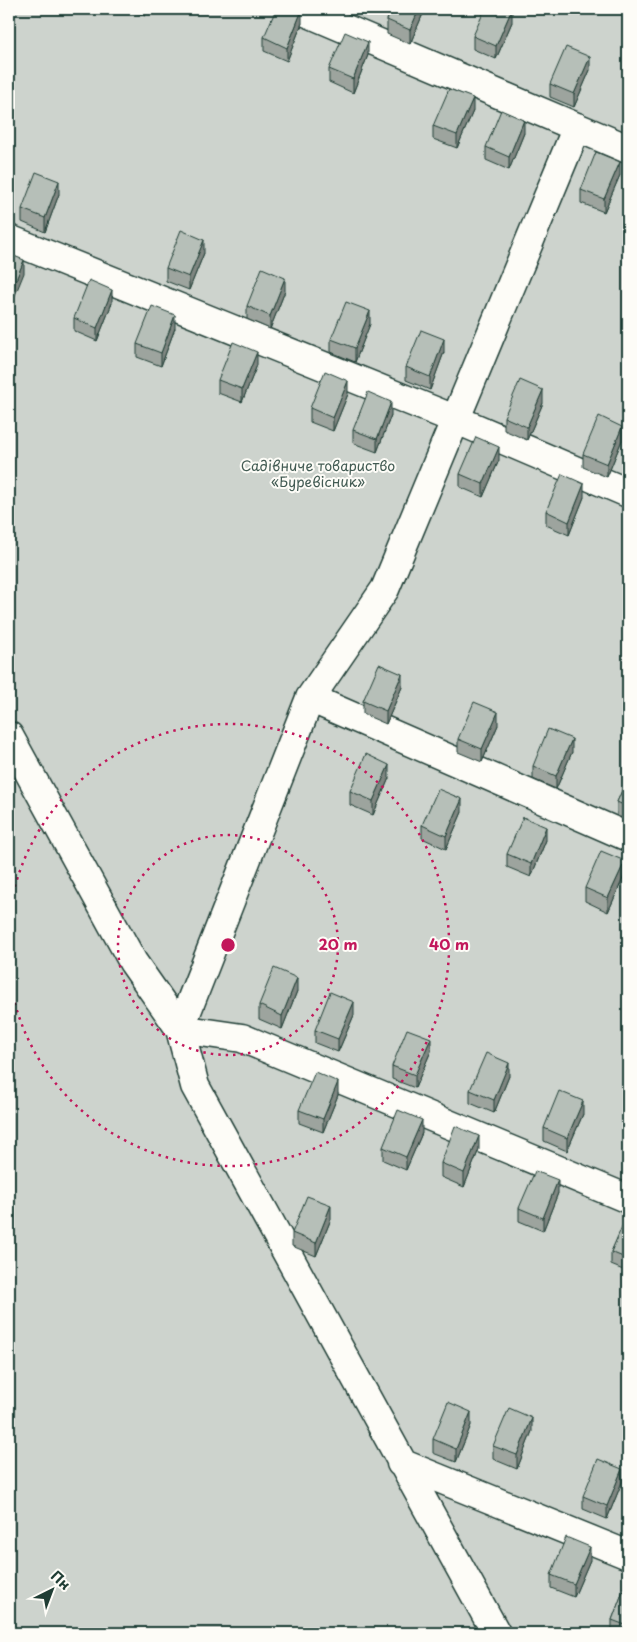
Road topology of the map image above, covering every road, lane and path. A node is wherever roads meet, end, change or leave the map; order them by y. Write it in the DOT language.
graph roads {
  1 [pos="299,9"];
  2 [pos="577,127"];
  3 [pos="628,149"];
  4 [pos="9,239"];
  5 [pos="457,420"];
  6 [pos="628,493"];
  7 [pos="310,698"];
  8 [pos="9,736"];
  9 [pos="628,837"];
  10 [pos="180,1029"];
  11 [pos="628,1199"];
  12 [pos="401,1463"];
  13 [pos="628,1555"];
  14 [pos="496,1633"];
  1 -- 2 [label="street"];
  2 -- 3 [label="street"];
  2 -- 5 [label="street"];
  4 -- 5 [label="street"];
  5 -- 6 [label="street"];
  5 -- 7 [label="street"];
  7 -- 9 [label="street"];
  7 -- 10 [label="street"];
  8 -- 10 [label="street"];
  10 -- 11 [label="street"];
  10 -- 12 [label="street"];
  12 -- 13 [label="street"];
  12 -- 14 [label="street"];
}
